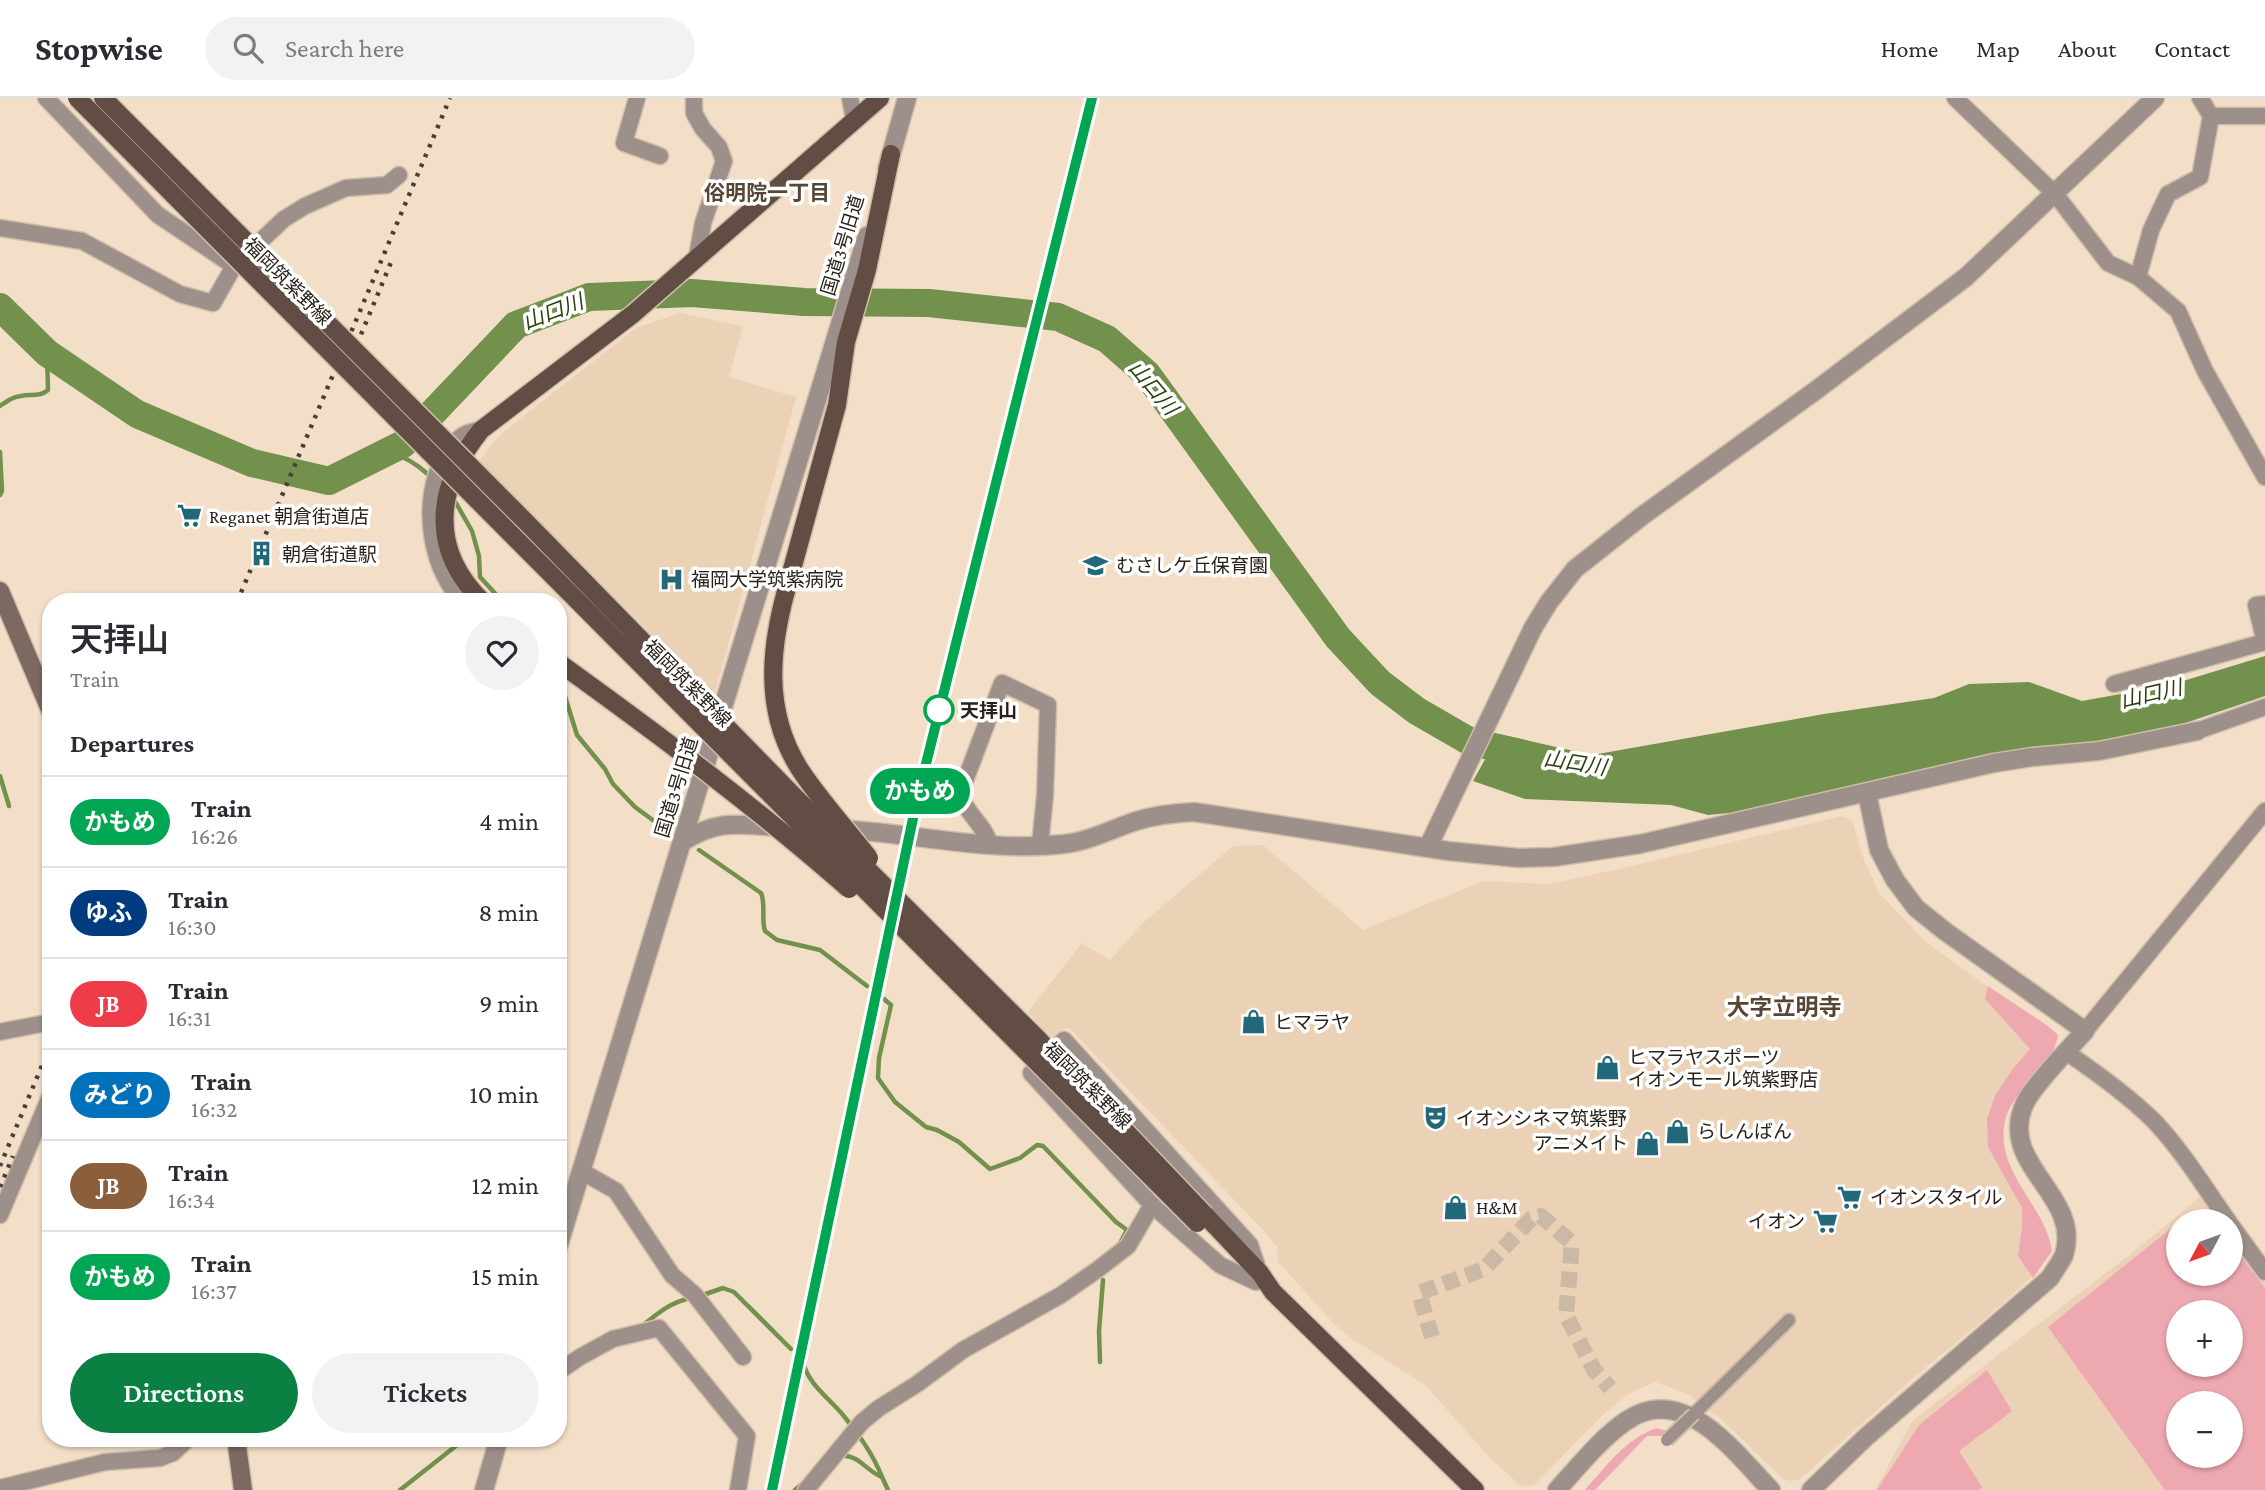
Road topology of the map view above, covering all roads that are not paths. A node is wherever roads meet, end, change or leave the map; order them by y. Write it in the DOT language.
graph roads {
  1 [pos="46,98"];
  2 [pos="77,98"];
  3 [pos="103,98"];
  4 [pos="638,98"];
  5 [pos="694,98"];
  6 [pos="850,98"];
  7 [pos="880,98"];
  8 [pos="906,98"];
  9 [pos="1955,98"];
  10 [pos="2155,98"];
  11 [pos="2200,98"];
  12 [pos="2211,116"];
  13 [pos="2265,116"];
  14 [pos="854,119"];
  15 [pos="891,154"];
  16 [pos="660,156"];
  17 [pos="399,175"];
  18 [pos="2056,195"];
  19 [pos="0,228"];
  20 [pos="693,261"];
  21 [pos="234,266"];
  22 [pos="2138,277"];
  23 [pos="843,334"];
  24 [pos="481,430"];
  25 [pos="2265,477"];
  26 [pos="0,591"];
  27 [pos="452,593"];
  28 [pos="475,593"];
  29 [pos="2265,604"];
  30 [pos="2265,642"];
  31 [pos="567,669"];
  32 [pos="567,680"];
  33 [pos="2113,684"];
  34 [pos="42,691"];
  35 [pos="2265,707"];
  36 [pos="2197,731"];
  37 [pos="701,778"];
  38 [pos="1867,793"];
  39 [pos="2265,811"];
  40 [pos="682,842"];
  41 [pos="990,845"];
  42 [pos="1040,845"];
  43 [pos="1428,847"];
  44 [pos="913,914"];
  45 [pos="948,972"];
  46 [pos="42,1024"];
  47 [pos="2085,1031"];
  48 [pos="0,1032"];
  49 [pos="2066,1052"];
  50 [pos="42,1115"];
  51 [pos="581,1171"];
  52 [pos="1152,1205"];
  53 [pos="2220,1209"];
  54 [pos="0,1215"];
  55 [pos="567,1217"];
  56 [pos="1201,1219"];
  57 [pos="2244,1243"];
  58 [pos="2265,1272"];
  59 [pos="1258,1278"];
  60 [pos="1789,1320"];
  61 [pos="743,1357"];
  62 [pos="567,1366"];
  63 [pos="1667,1440"];
  64 [pos="179,1447"];
  65 [pos="237,1447"];
  66 [pos="496,1447"];
  67 [pos="0,1488"];
  68 [pos="243,1490"];
  69 [pos="484,1490"];
  70 [pos="738,1490"];
  71 [pos="806,1490"];
  72 [pos="1475,1490"];
  73 [pos="1557,1490"];
  74 [pos="1771,1490"];
  75 [pos="1811,1490"];
  1 -- 21 [label="street"];
  2 -- 45 [label="main road, 福岡筑紫野線, bridge"];
  3 -- 44 [label="main road, 福岡筑紫野線, bridge"];
  4 -- 16 [label="street"];
  5 -- 20 [label="street"];
  6 -- 14 [label="street"];
  7 -- 14 [label="main road"];
  8 -- 15 [label="street"];
  9 -- 18 [label="street"];
  10 -- 18 [label="street"];
  11 -- 12 [label="street"];
  12 -- 13 [label="street"];
  12 -- 22 [label="street"];
  14 -- 20 [label="main road"];
  15 -- 23 [label="main road"];
  17 -- 21 [label="street"];
  18 -- 22 [label="street"];
  18 -- 43 [label="street"];
  19 -- 21 [label="street"];
  20 -- 24 [label="main road"];
  22 -- 25 [label="street"];
  23 -- 37 [label="street, 国道3号旧道"];
  23 -- 44 [label="main road, bridge"];
  24 -- 27 [label="street"];
  24 -- 28 [label="main road"];
  26 -- 34 [label="main road"];
  29 -- 30 [label="street"];
  30 -- 33 [label="street"];
  31 -- 45 [label="main road, bridge"];
  32 -- 37 [label="street"];
  35 -- 36 [label="street"];
  36 -- 38 [label="street"];
  37 -- 40 [label="street, 国道3号旧道"];
  38 -- 43 [label="street"];
  38 -- 47 [label="street"];
  39 -- 47 [label="street"];
  40 -- 41 [label="street"];
  40 -- 51 [label="street, 国道3号旧道"];
  41 -- 42 [label="street"];
  41 -- 42 [label="street"];
  42 -- 43 [label="street"];
  44 -- 56 [label="main road, 福岡筑紫野線, bridge"];
  45 -- 56 [label="main road, 福岡筑紫野線, bridge"];
  46 -- 48 [label="street"];
  47 -- 49 [label="street"];
  49 -- 53 [label="street"];
  49 -- 75 [label="street"];
  50 -- 54 [label="street"];
  51 -- 55 [label="street, 国道3号旧道"];
  51 -- 61 [label="street"];
  52 -- 59 [label="street"];
  52 -- 59 [label="street"];
  52 -- 71 [label="street"];
  56 -- 59 [label="main road, 福岡筑紫野線"];
  57 -- 58 [label="street"];
  59 -- 72 [label="main road, 福岡筑紫野線"];
  60 -- 63 [label="street, bridge"];
  62 -- 70 [label="street"];
  64 -- 67 [label="street"];
  65 -- 68 [label="main road"];
  66 -- 69 [label="street"];
  73 -- 74 [label="street"];
}
